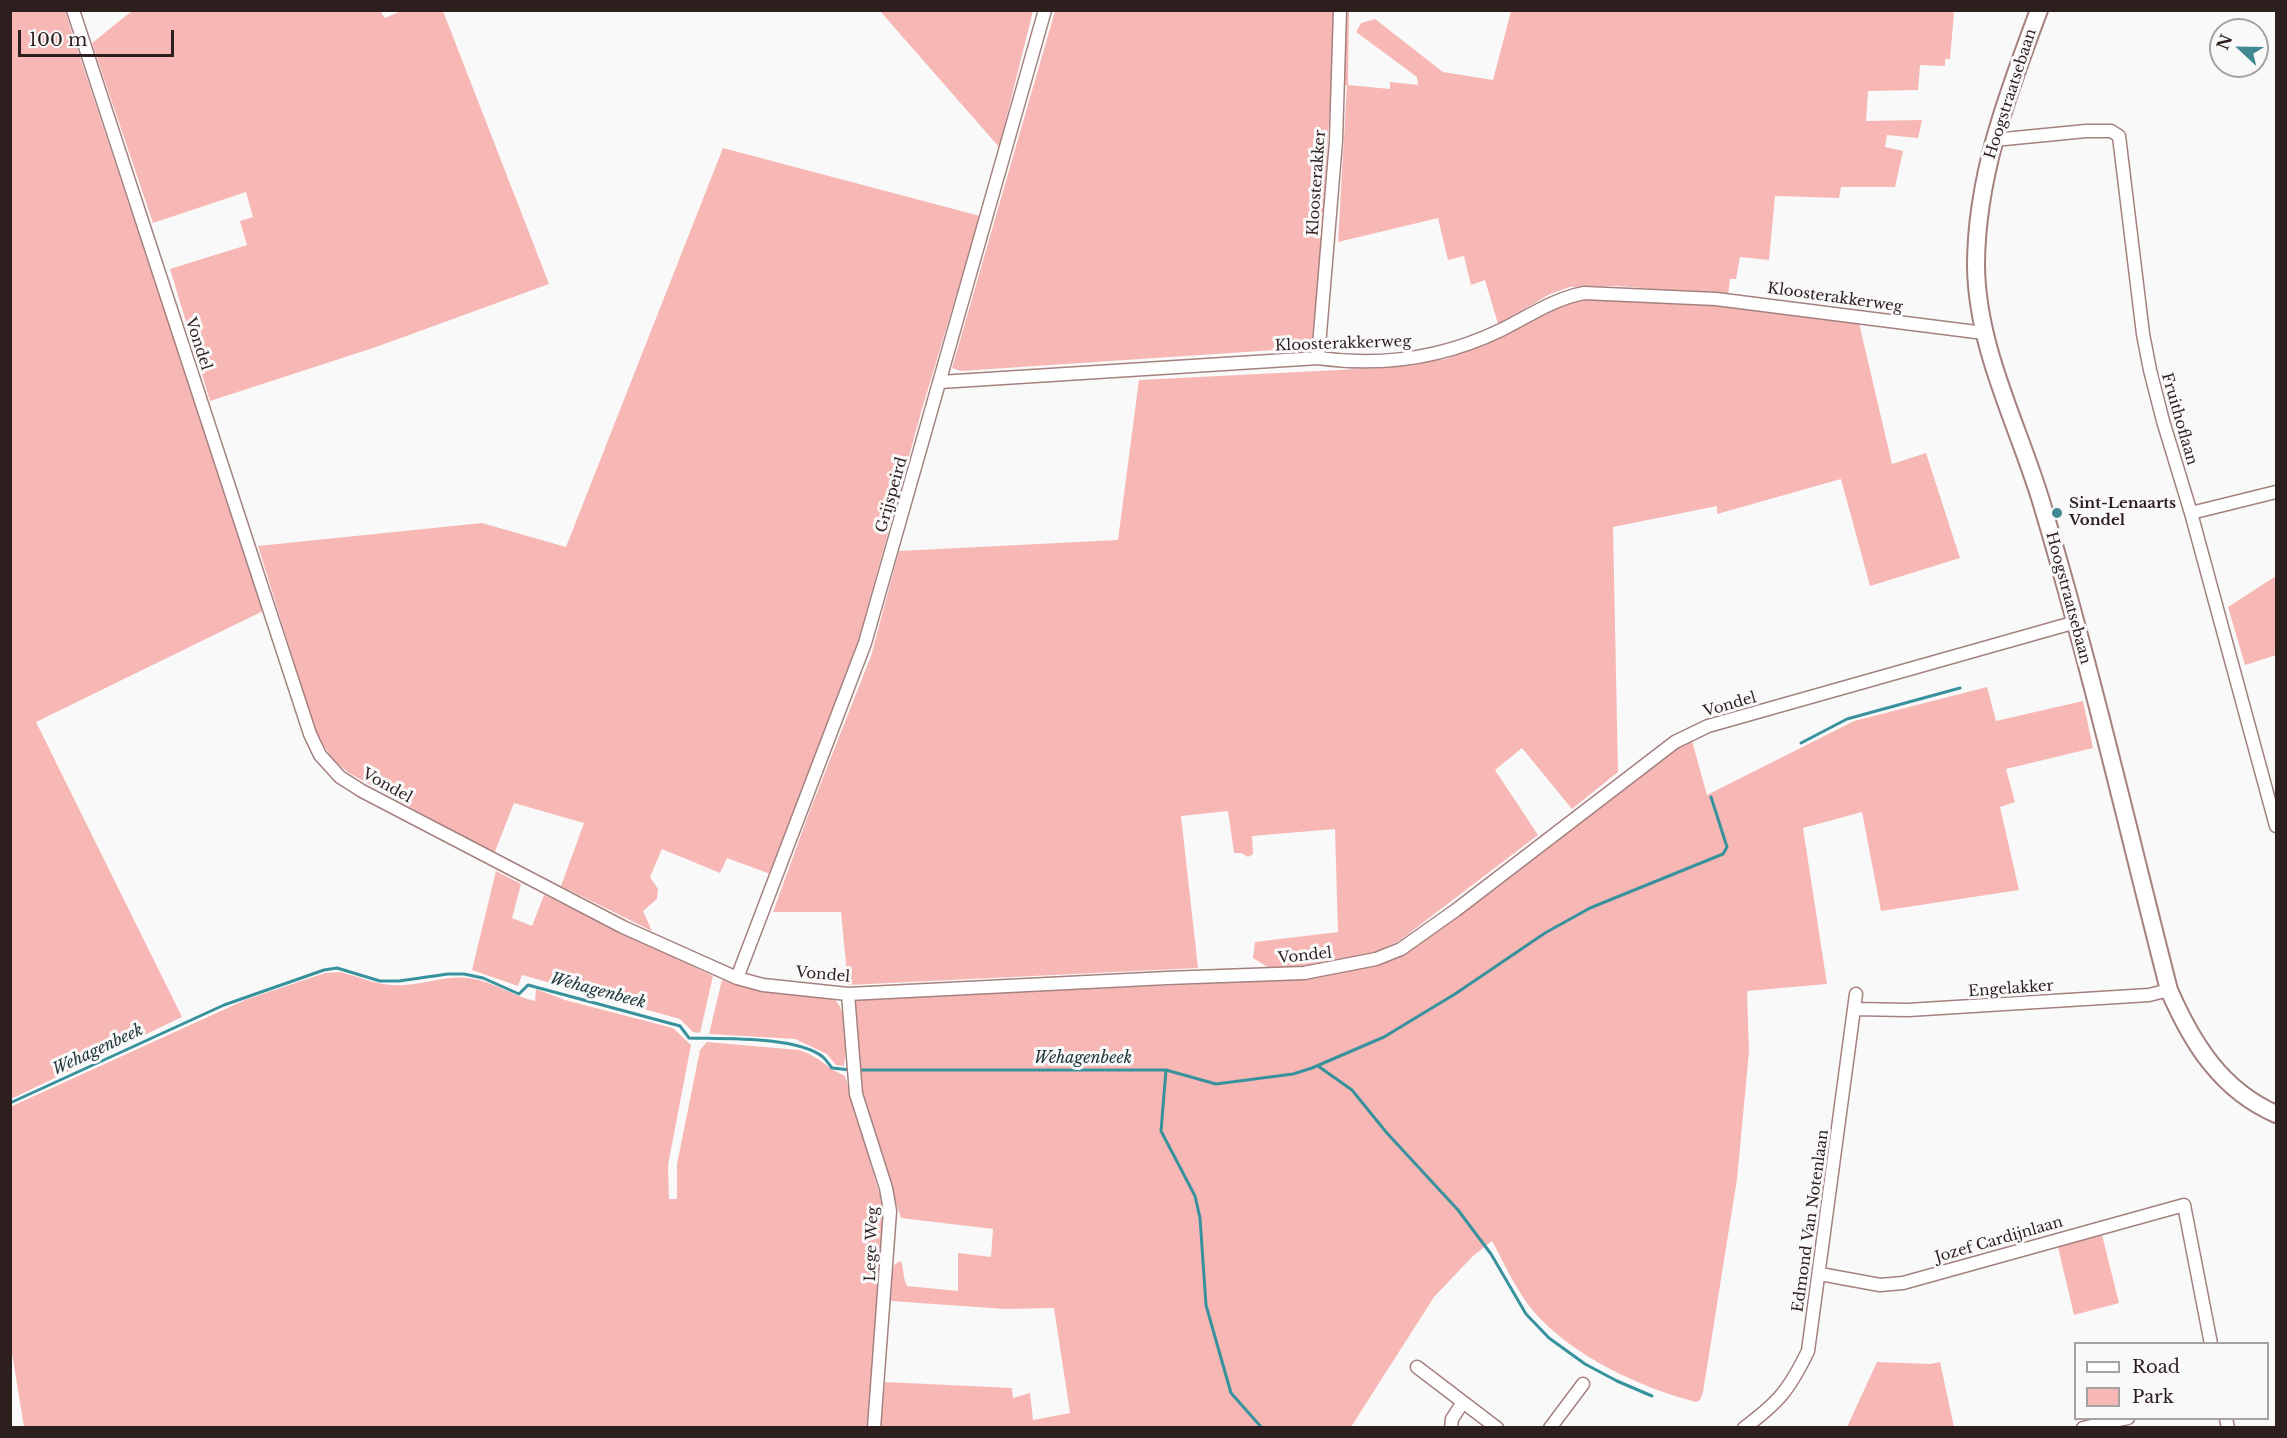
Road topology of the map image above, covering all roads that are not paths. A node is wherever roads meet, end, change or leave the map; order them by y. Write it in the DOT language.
graph roads {
  1 [pos="73,10"];
  2 [pos="1045,10"];
  3 [pos="1340,10"];
  4 [pos="2039,10"];
  5 [pos="1994,140"];
  6 [pos="1984,333"];
  7 [pos="1318,358"];
  8 [pos="940,382"];
  9 [pos="2277,492"];
  10 [pos="2191,513"];
  11 [pos="2076,622"];
  12 [pos="2277,826"];
  13 [pos="737,978"];
  14 [pos="2169,990"];
  15 [pos="848,994"];
  16 [pos="1856,994"];
  17 [pos="1854,1009"];
  18 [pos="2277,1114"];
  19 [pos="1820,1274"];
  20 [pos="2211,1342"];
  21 [pos="1417,1367"];
  22 [pos="1583,1384"];
  23 [pos="1463,1402"];
  24 [pos="2108,1420"];
  25 [pos="873,1428"];
  26 [pos="1451,1428"];
  27 [pos="1497,1428"];
  28 [pos="1550,1428"];
  29 [pos="1744,1428"];
  30 [pos="2083,1428"];
  1 -- 13 [label="street, Vondel"];
  2 -- 8 [label="street, Grijspeird"];
  3 -- 7 [label="street, Kloosterakker"];
  4 -- 5 [label="main road, Hoogstraatsebaan"];
  5 -- 6 [label="main road, Hoogstraatsebaan"];
  5 -- 10 [label="street, Fruithoflaan"];
  6 -- 7 [label="street, Kloosterakkerweg"];
  6 -- 11 [label="main road, Hoogstraatsebaan"];
  7 -- 8 [label="street, Kloosterakkerweg"];
  8 -- 13 [label="street, Grijspeird"];
  9 -- 10 [label="street"];
  10 -- 12 [label="street, Fruithoflaan"];
  11 -- 14 [label="main road, Hoogstraatsebaan"];
  11 -- 15 [label="street, Vondel"];
  13 -- 15 [label="street, Vondel"];
  14 -- 17 [label="street, Engelakker"];
  14 -- 18 [label="main road, Hoogstraatsebaan"];
  15 -- 25 [label="street, Lege Weg"];
  16 -- 17 [label="street, Edmond Van Notenlaan"];
  17 -- 19 [label="street, Edmond Van Notenlaan"];
  19 -- 20 [label="street, Jozef Cardijnlaan"];
  19 -- 29 [label="street, Edmond Van Notenlaan"];
  21 -- 23 [label="street"];
  22 -- 28 [label="street"];
  23 -- 26 [label="street"];
  23 -- 27 [label="street"];
  24 -- 30 [label="street"];
}
